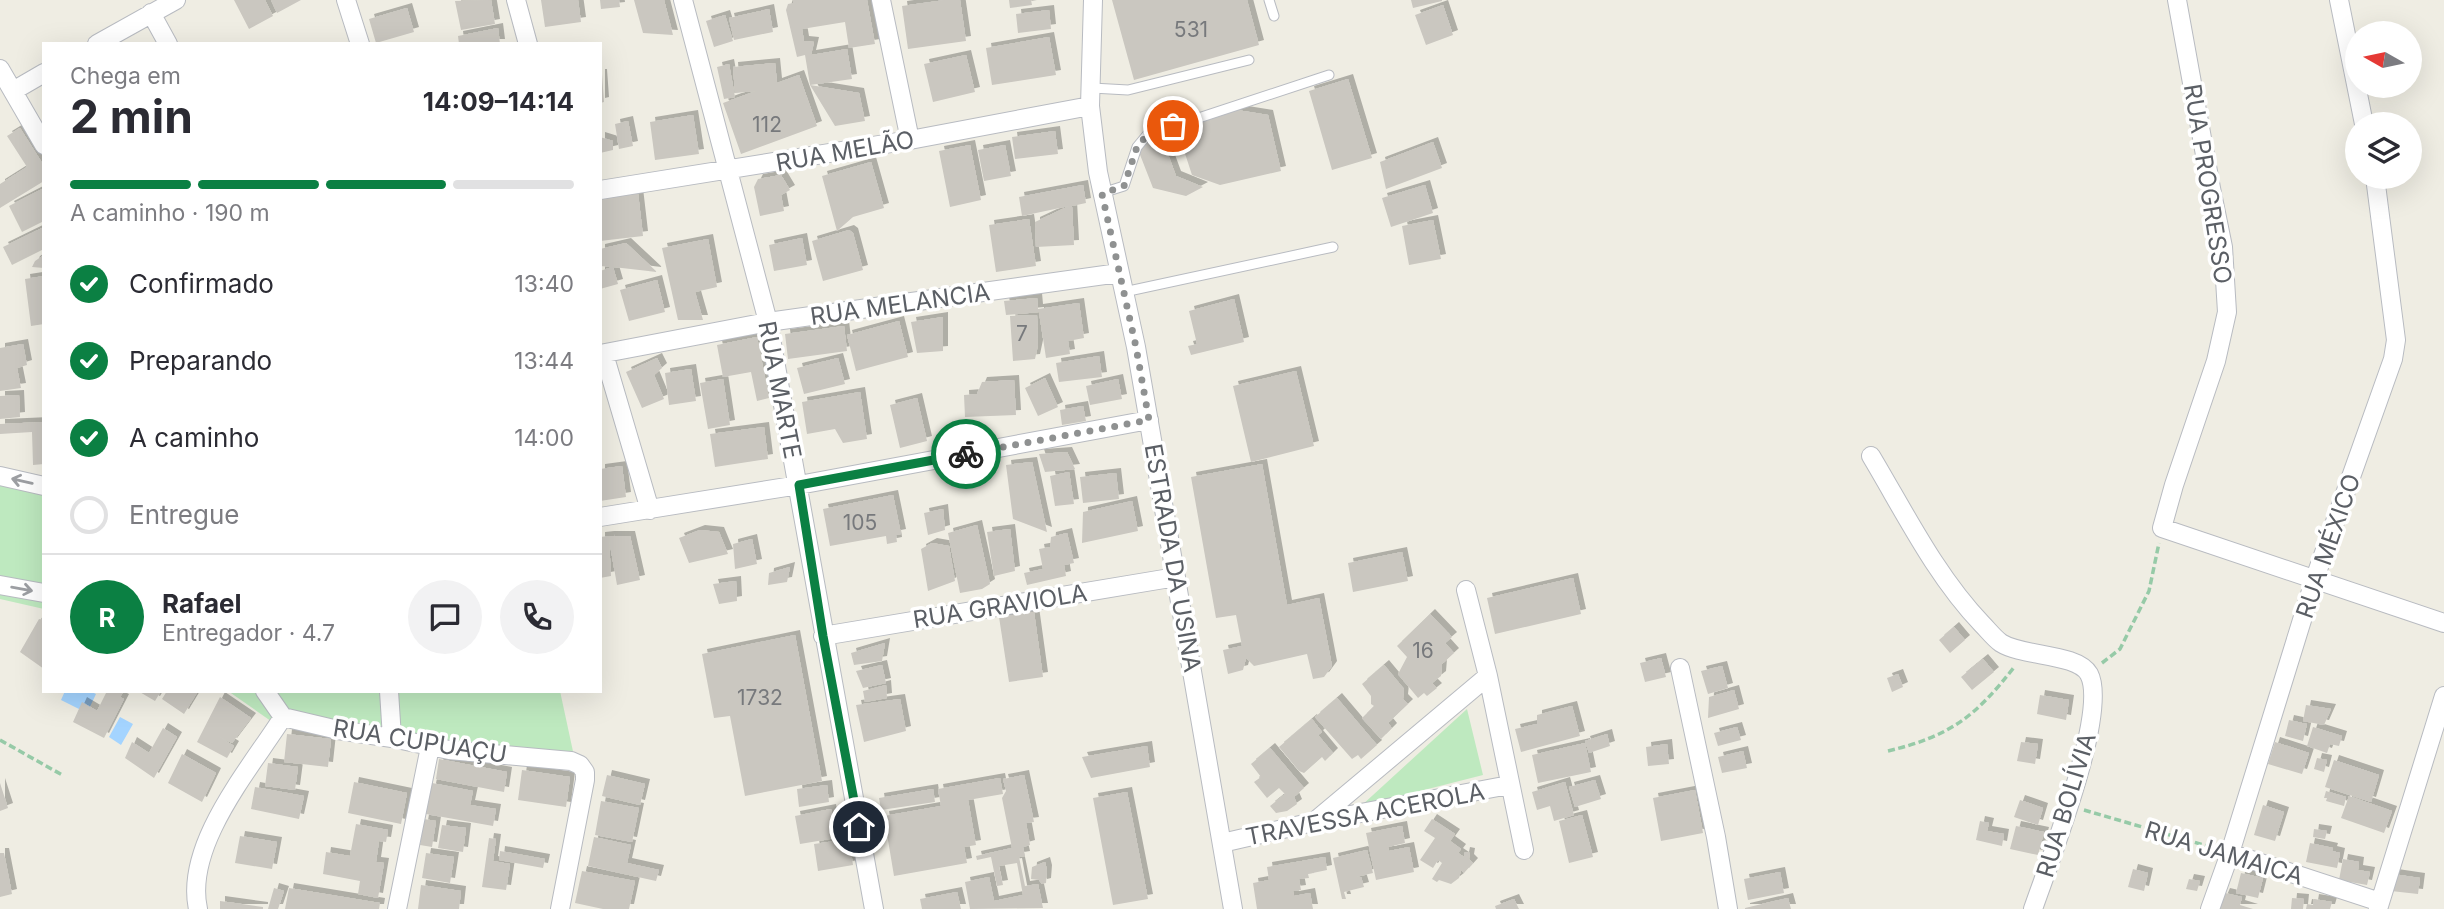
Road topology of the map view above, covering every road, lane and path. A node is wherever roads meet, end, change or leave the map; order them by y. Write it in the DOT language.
graph roads {
  1 [pos="176,0"];
  2 [pos="346,0"];
  3 [pos="516,0"];
  4 [pos="683,0"];
  5 [pos="881,0"];
  6 [pos="1093,0"];
  7 [pos="1269,0"];
  8 [pos="2177,0"];
  9 [pos="2339,0"];
  10 [pos="151,13"];
  11 [pos="1274,16"];
  12 [pos="100,42"];
  13 [pos="167,42"];
  14 [pos="359,42"];
  15 [pos="527,42"];
  16 [pos="1249,60"];
  17 [pos="0,69"];
  18 [pos="42,74"];
  19 [pos="1329,75"];
  20 [pos="13,91"];
  21 [pos="1091,97"];
  22 [pos="2362,112"];
  23 [pos="910,140"];
  24 [pos="42,142"];
  25 [pos="730,170"];
  26 [pos="2377,189"];
  27 [pos="602,190"];
  28 [pos="1102,194"];
  29 [pos="1333,247"];
  30 [pos="1119,273"];
  31 [pos="1124,292"];
  32 [pos="768,322"];
  33 [pos="602,354"];
  34 [pos="1149,420"];
  35 [pos="1871,456"];
  36 [pos="0,476"];
  37 [pos="799,485"];
  38 [pos="42,486"];
  39 [pos="650,510"];
  40 [pos="602,517"];
  41 [pos="2162,528"];
  42 [pos="1176,577"];
  43 [pos="2315,578"];
  44 [pos="0,585"];
  45 [pos="1466,590"];
  46 [pos="42,593"];
  47 [pos="2444,623"];
  48 [pos="823,636"];
  49 [pos="2025,653"];
  50 [pos="1680,668"];
  51 [pos="2088,674"];
  52 [pos="1488,676"];
  53 [pos="266,693"];
  54 [pos="389,693"];
  55 [pos="2444,696"];
  56 [pos="283,717"];
  57 [pos="392,738"];
  58 [pos="0,740"];
  59 [pos="430,747"];
  60 [pos="1888,751"];
  61 [pos="64,776"];
  62 [pos="1509,785"];
  63 [pos="2068,806"];
  64 [pos="1313,822"];
  65 [pos="1222,843"];
  66 [pos="1524,850"];
  67 [pos="2230,853"];
  68 [pos="2379,906"];
  69 [pos="198,909"];
  70 [pos="397,909"];
  71 [pos="560,909"];
  72 [pos="874,909"];
  73 [pos="1233,909"];
  74 [pos="1728,909"];
  75 [pos="2034,909"];
  76 [pos="2210,909"];
  1 -- 10 [label="street"];
  2 -- 14 [label="street"];
  3 -- 15 [label="street"];
  4 -- 25 [label="street, RUA MARTE"];
  5 -- 23 [label="street"];
  6 -- 21 [label="street, ESTRADA DA USINA"];
  7 -- 11 [label="lane"];
  8 -- 41 [label="street, RUA PROGRESSO"];
  9 -- 22 [label="street"];
  10 -- 12 [label="street"];
  10 -- 13 [label="street"];
  16 -- 21 [label="lane"];
  17 -- 20 [label="street"];
  18 -- 20 [label="street"];
  19 -- 28 [label="lane"];
  20 -- 24 [label="street"];
  21 -- 23 [label="street, RUA MELÃO"];
  21 -- 28 [label="street, ESTRADA DA USINA"];
  23 -- 25 [label="street, RUA MELÃO"];
  25 -- 27 [label="street, RUA MELÃO"];
  25 -- 32 [label="street, RUA MARTE"];
  26 -- 43 [label="street, RUA MÉXICO"];
  28 -- 30 [label="street, ESTRADA DA USINA"];
  29 -- 31 [label="lane"];
  30 -- 31 [label="street, ESTRADA DA USINA"];
  30 -- 32 [label="street, RUA MELANCIA"];
  31 -- 34 [label="street, ESTRADA DA USINA"];
  32 -- 33 [label="street, RUA MELANCIA"];
  32 -- 37 [label="street, RUA MARTE"];
  33 -- 39 [label="street"];
  34 -- 37 [label="street"];
  34 -- 42 [label="street, ESTRADA DA USINA"];
  35 -- 49 [label="street"];
  38 -- 36 [label="street, one-way"];
  37 -- 39 [label="street"];
  37 -- 48 [label="street, RUA MARTE"];
  39 -- 40 [label="street"];
  41 -- 43 [label="street"];
  41 -- 51 [label="path"];
  42 -- 48 [label="street, RUA GRAVIOLA"];
  42 -- 65 [label="street, ESTRADA DA USINA"];
  43 -- 47 [label="street"];
  43 -- 67 [label="street, RUA MÉXICO"];
  44 -- 46 [label="street, one-way"];
  45 -- 52 [label="street"];
  48 -- 72 [label="street, RUA MARTE"];
  49 -- 51 [label="street"];
  49 -- 60 [label="path"];
  50 -- 74 [label="street"];
  51 -- 63 [label="street, RUA BOLÍVIA"];
  52 -- 62 [label="street"];
  52 -- 64 [label="street"];
  53 -- 56 [label="street"];
  54 -- 57 [label="street"];
  55 -- 68 [label="street"];
  56 -- 57 [label="street, RUA CUPUAÇU"];
  56 -- 69 [label="street"];
  57 -- 59 [label="street, RUA CUPUAÇU"];
  58 -- 61 [label="path"];
  59 -- 70 [label="street"];
  59 -- 71 [label="street, RUA CUPUAÇU"];
  62 -- 64 [label="street, TRAVESSA ACEROLA"];
  62 -- 66 [label="street"];
  63 -- 67 [label="path, RUA JAMAICA"];
  63 -- 75 [label="street, RUA BOLÍVIA"];
  64 -- 65 [label="street, TRAVESSA ACEROLA"];
  65 -- 73 [label="street, ESTRADA DA USINA"];
  67 -- 68 [label="street, RUA JAMAICA"];
  67 -- 76 [label="street, RUA MÉXICO"];
}
